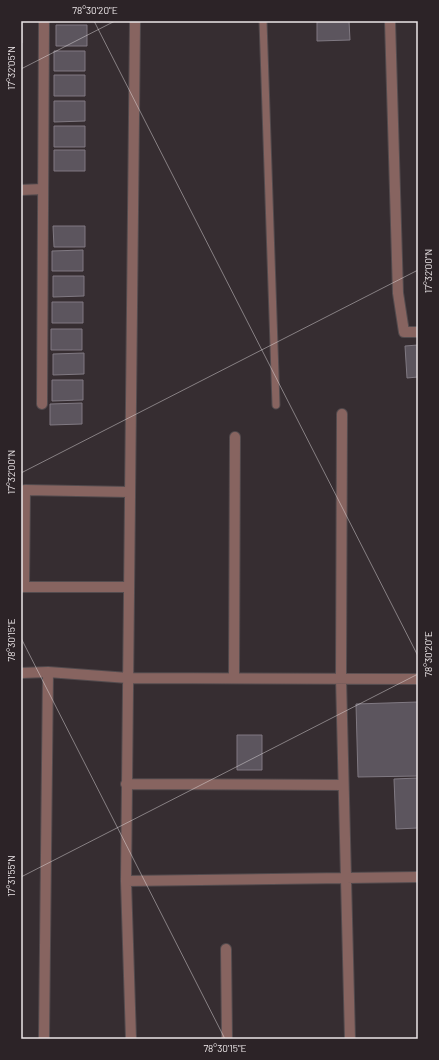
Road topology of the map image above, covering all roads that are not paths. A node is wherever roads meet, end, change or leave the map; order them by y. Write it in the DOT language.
graph roads {
  1 [pos="44,21"];
  2 [pos="135,21"];
  3 [pos="263,21"];
  4 [pos="390,21"];
  5 [pos="43,189"];
  6 [pos="21,190"];
  7 [pos="418,332"];
  8 [pos="42,404"];
  9 [pos="276,405"];
  10 [pos="342,414"];
  11 [pos="235,438"];
  12 [pos="129,492"];
  13 [pos="22,587"];
  14 [pos="128,587"];
  15 [pos="48,672"];
  16 [pos="21,673"];
  17 [pos="128,678"];
  18 [pos="234,678"];
  19 [pos="341,678"];
  20 [pos="418,679"];
  21 [pos="126,784"];
  22 [pos="343,785"];
  23 [pos="418,877"];
  24 [pos="346,879"];
  25 [pos="126,881"];
  26 [pos="226,949"];
  27 [pos="44,1039"];
  28 [pos="131,1039"];
  29 [pos="227,1039"];
  30 [pos="350,1039"];
  1 -- 5 [label="street"];
  2 -- 12 [label="street"];
  3 -- 9 [label="lane"];
  4 -- 7 [label="street"];
  5 -- 6 [label="street"];
  5 -- 8 [label="street"];
  10 -- 19 [label="street"];
  11 -- 18 [label="street"];
  12 -- 13 [label="street"];
  12 -- 14 [label="street"];
  13 -- 14 [label="street"];
  14 -- 17 [label="street"];
  15 -- 16 [label="street"];
  15 -- 17 [label="street"];
  15 -- 27 [label="street"];
  17 -- 18 [label="street"];
  17 -- 21 [label="street"];
  18 -- 19 [label="street"];
  19 -- 20 [label="street"];
  19 -- 22 [label="street"];
  21 -- 22 [label="street"];
  21 -- 25 [label="street"];
  22 -- 24 [label="street"];
  23 -- 24 [label="street"];
  24 -- 25 [label="street"];
  24 -- 30 [label="street"];
  25 -- 28 [label="street"];
  26 -- 29 [label="street"];
}
